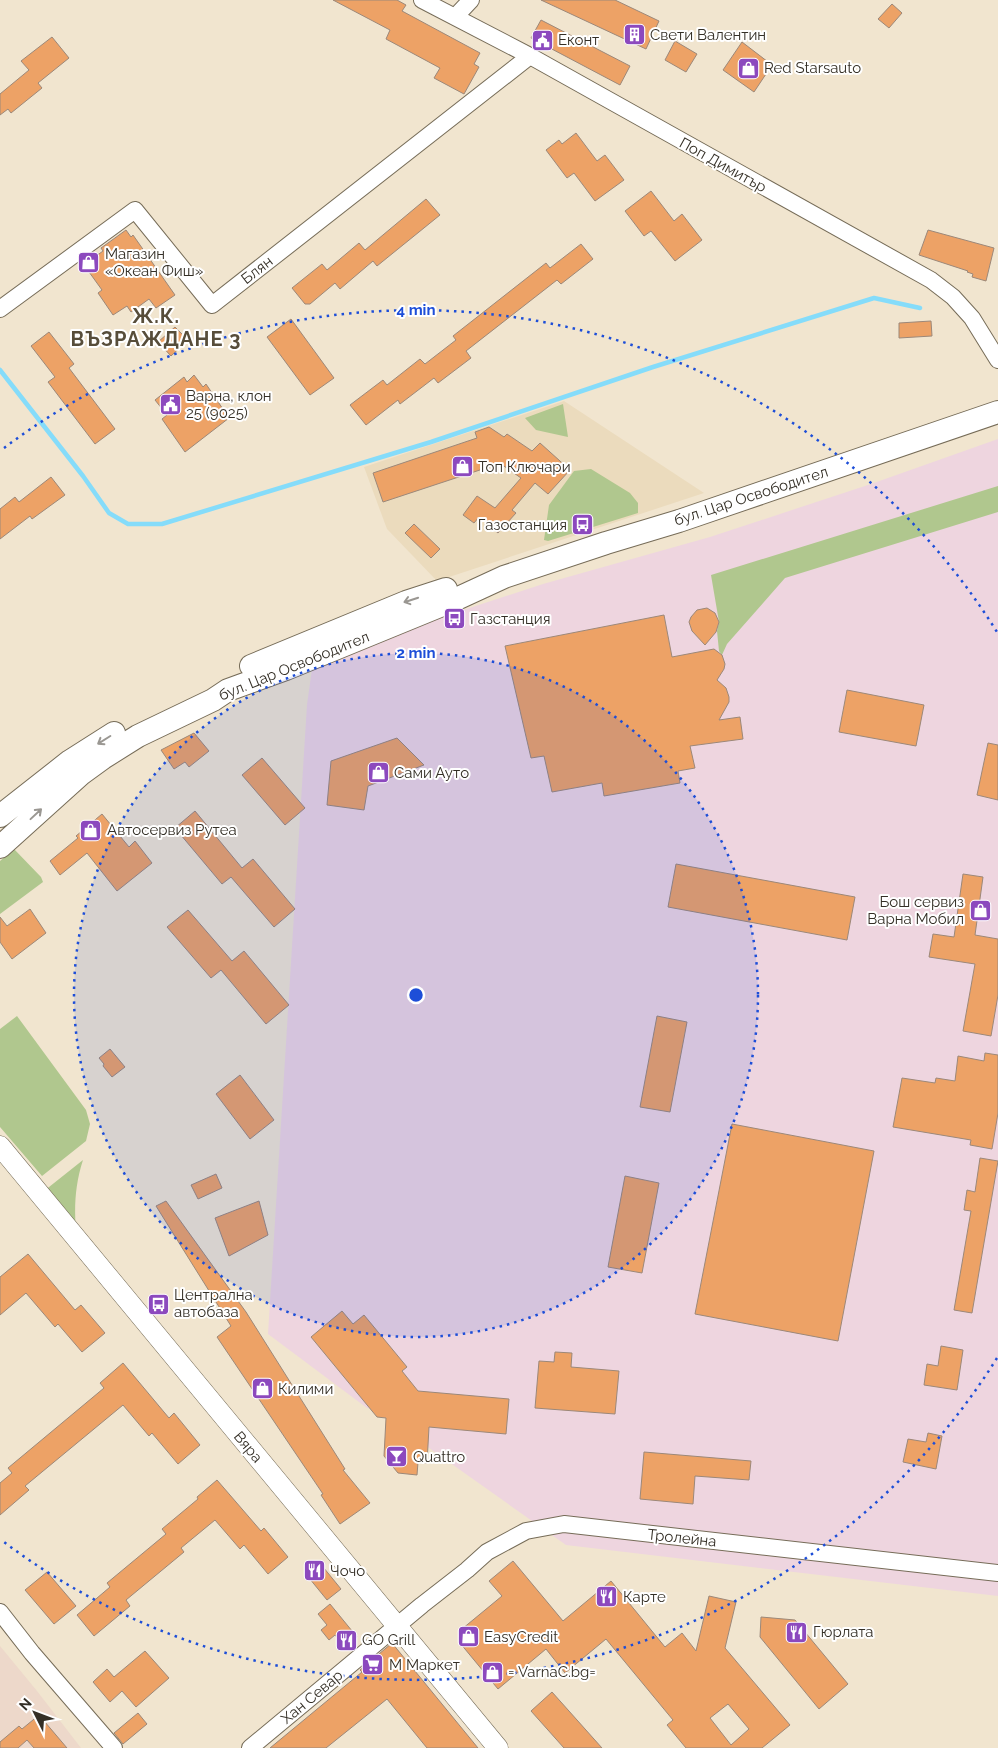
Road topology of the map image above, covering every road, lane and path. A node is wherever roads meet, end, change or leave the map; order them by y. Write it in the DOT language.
graph roads {
  1 [pos="422,0"];
  2 [pos="471,0"];
  3 [pos="455,17"];
  4 [pos="530,56"];
  5 [pos="0,309"];
  6 [pos="998,360"];
  7 [pos="998,412"];
  8 [pos="504,577"];
  9 [pos="0,816"];
  10 [pos="0,847"];
  11 [pos="0,1146"];
  12 [pos="998,1573"];
  13 [pos="0,1612"];
  14 [pos="396,1626"];
  15 [pos="114,1748"];
  16 [pos="250,1748"];
  17 [pos="498,1748"];
  1 -- 3 [label="street, Поп Димитър"];
  2 -- 3 [label="street"];
  3 -- 4 [label="street, Поп Димитър"];
  4 -- 5 [label="street, Блян"];
  4 -- 6 [label="street, Поп Димитър"];
  7 -- 8 [label="main road, бул. Цар Освободител"];
  8 -- 9 [label="main road, бул. Цар Освободител, one-way"];
  10 -- 8 [label="main road, бул. Цар Освободител, one-way"];
  11 -- 14 [label="street, Вяра"];
  12 -- 14 [label="street, Тролейна"];
  13 -- 15 [label="street"];
  14 -- 16 [label="street, Хан Севар"];
  14 -- 17 [label="street, Вяра"];
}
